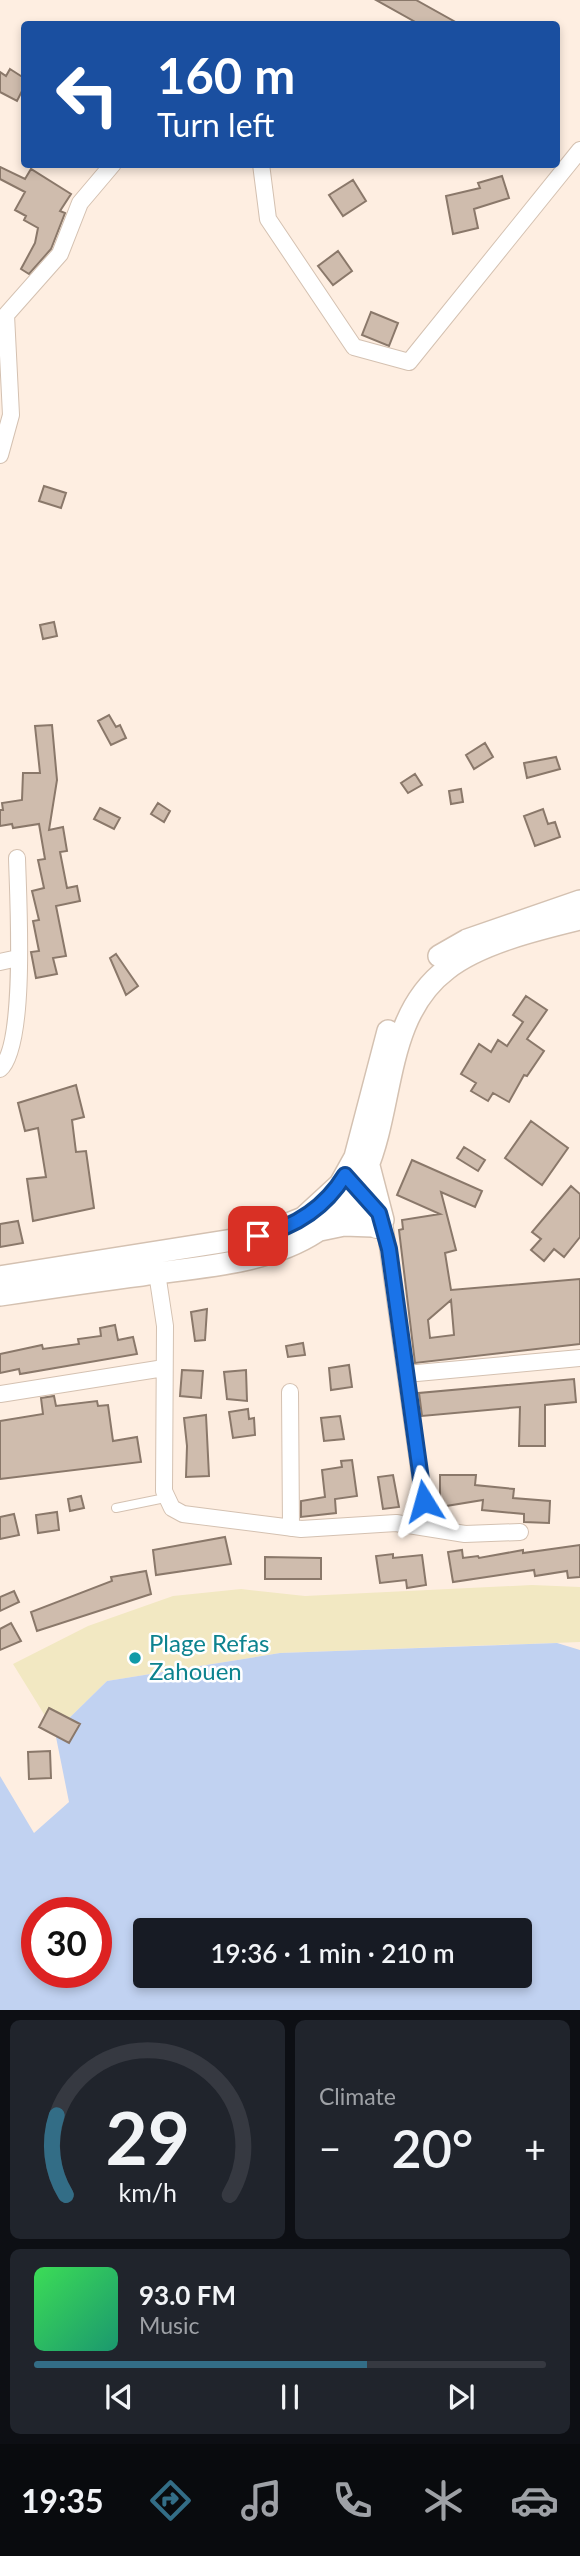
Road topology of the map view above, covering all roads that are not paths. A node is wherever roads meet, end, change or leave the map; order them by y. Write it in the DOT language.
graph roads {
  1 [pos="580,150"];
  2 [pos="110,168"];
  3 [pos="262,168"];
  4 [pos="0,455"];
  5 [pos="17,859"];
  6 [pos="580,901"];
  7 [pos="580,919"];
  8 [pos="18,958"];
  9 [pos="0,962"];
  10 [pos="0,1069"];
  11 [pos="369,1166"];
  12 [pos="346,1189"];
  13 [pos="378,1223"];
  14 [pos="318,1231"];
  15 [pos="157,1272"];
  16 [pos="0,1276"];
  17 [pos="0,1295"];
  18 [pos="580,1358"];
  19 [pos="164,1368"];
  20 [pos="406,1374"];
  21 [pos="290,1392"];
  22 [pos="0,1394"];
  23 [pos="165,1498"];
  24 [pos="117,1508"];
  25 [pos="427,1526"];
  26 [pos="291,1528"];
  27 [pos="520,1532"];
  1 -- 3 [label="street"];
  2 -- 4 [label="street"];
  5 -- 8 [label="street"];
  6 -- 12 [label="main road"];
  7 -- 11 [label="main road"];
  8 -- 9 [label="street"];
  8 -- 10 [label="street"];
  11 -- 12 [label="main road"];
  11 -- 13 [label="main road"];
  12 -- 13 [label="street"];
  12 -- 14 [label="main road"];
  12 -- 16 [label="main road"];
  13 -- 14 [label="main road"];
  13 -- 20 [label="street"];
  14 -- 15 [label="main road"];
  15 -- 17 [label="main road"];
  15 -- 19 [label="street"];
  18 -- 20 [label="street"];
  19 -- 22 [label="street"];
  19 -- 23 [label="street"];
  20 -- 25 [label="street"];
  21 -- 26 [label="street"];
  23 -- 24 [label="lane"];
  23 -- 26 [label="street"];
  25 -- 26 [label="street"];
  25 -- 27 [label="street"];
}
